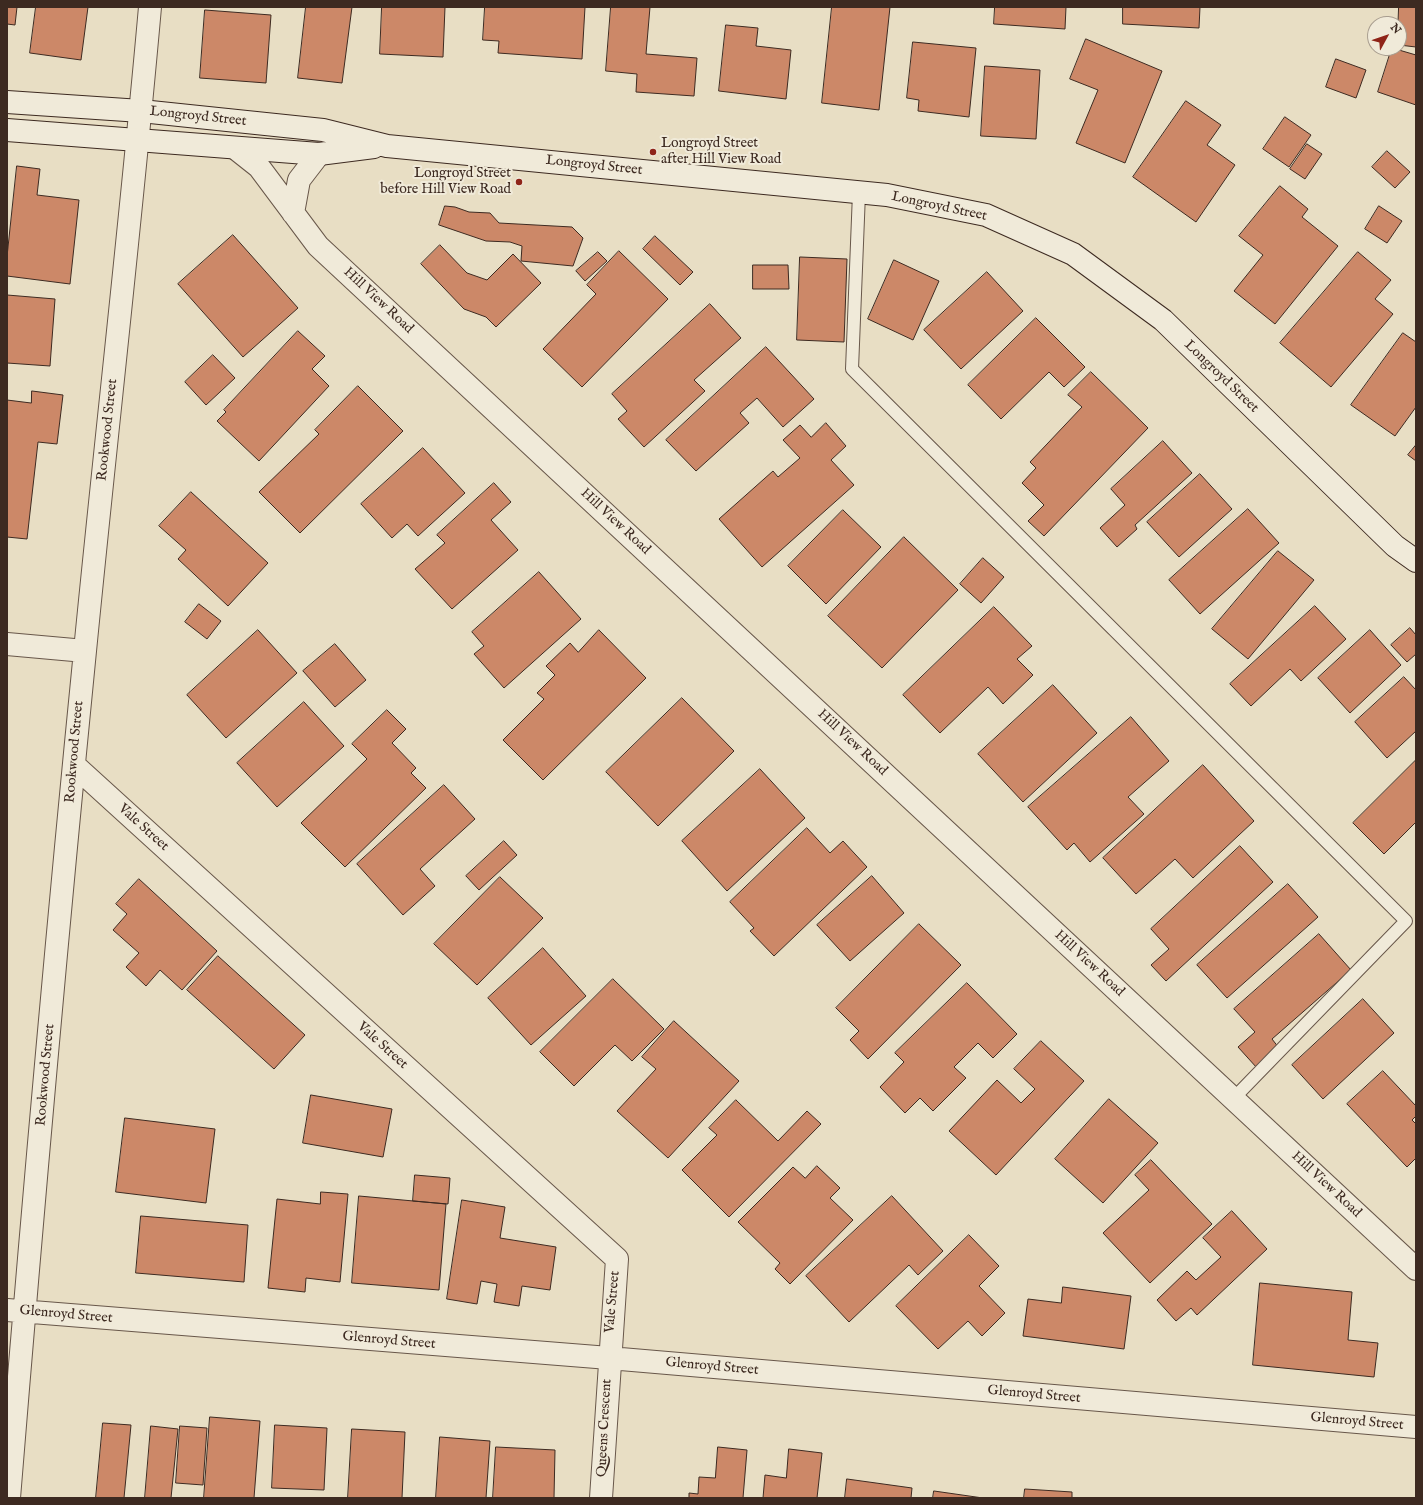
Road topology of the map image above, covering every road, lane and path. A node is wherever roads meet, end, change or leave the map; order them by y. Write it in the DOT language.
graph roads {
  1 [pos="150,7"];
  2 [pos="7,102"];
  3 [pos="141,112"];
  4 [pos="7,130"];
  5 [pos="138,140"];
  6 [pos="387,146"];
  7 [pos="235,148"];
  8 [pos="319,154"];
  9 [pos="859,193"];
  10 [pos="293,213"];
  11 [pos="1416,561"];
  12 [pos="7,644"];
  13 [pos="85,651"];
  14 [pos="74,765"];
  15 [pos="1234,1098"];
  16 [pos="1416,1269"];
  17 [pos="16,1311"];
  18 [pos="609,1358"];
  19 [pos="1416,1427"];
  20 [pos="9,1498"];
  21 [pos="601,1498"];
  1 -- 3 [label="street, Rookwood Street"];
  2 -- 3 [label="street, Longroyd Street"];
  3 -- 5 [label="street, Rookwood Street"];
  3 -- 6 [label="street, Longroyd Street"];
  4 -- 5 [label="street, Longroyd Street"];
  5 -- 7 [label="street, Longroyd Street"];
  5 -- 13 [label="street, Rookwood Street"];
  6 -- 8 [label="street, Longroyd Street"];
  6 -- 9 [label="street, Longroyd Street"];
  7 -- 8 [label="street, Longroyd Street"];
  7 -- 10 [label="street, Hill View Road"];
  8 -- 10 [label="street"];
  9 -- 11 [label="street, Longroyd Street"];
  9 -- 15 [label="lane"];
  10 -- 15 [label="street, Hill View Road"];
  12 -- 13 [label="street"];
  13 -- 14 [label="street, Rookwood Street"];
  14 -- 17 [label="street, Rookwood Street"];
  14 -- 18 [label="street, Vale Street"];
  15 -- 16 [label="street, Hill View Road"];
  17 -- 18 [label="street, Glenroyd Street"];
  17 -- 20 [label="street, Rookwood Street"];
  18 -- 19 [label="street, Glenroyd Street"];
  18 -- 21 [label="street, Queens Crescent"];
}
